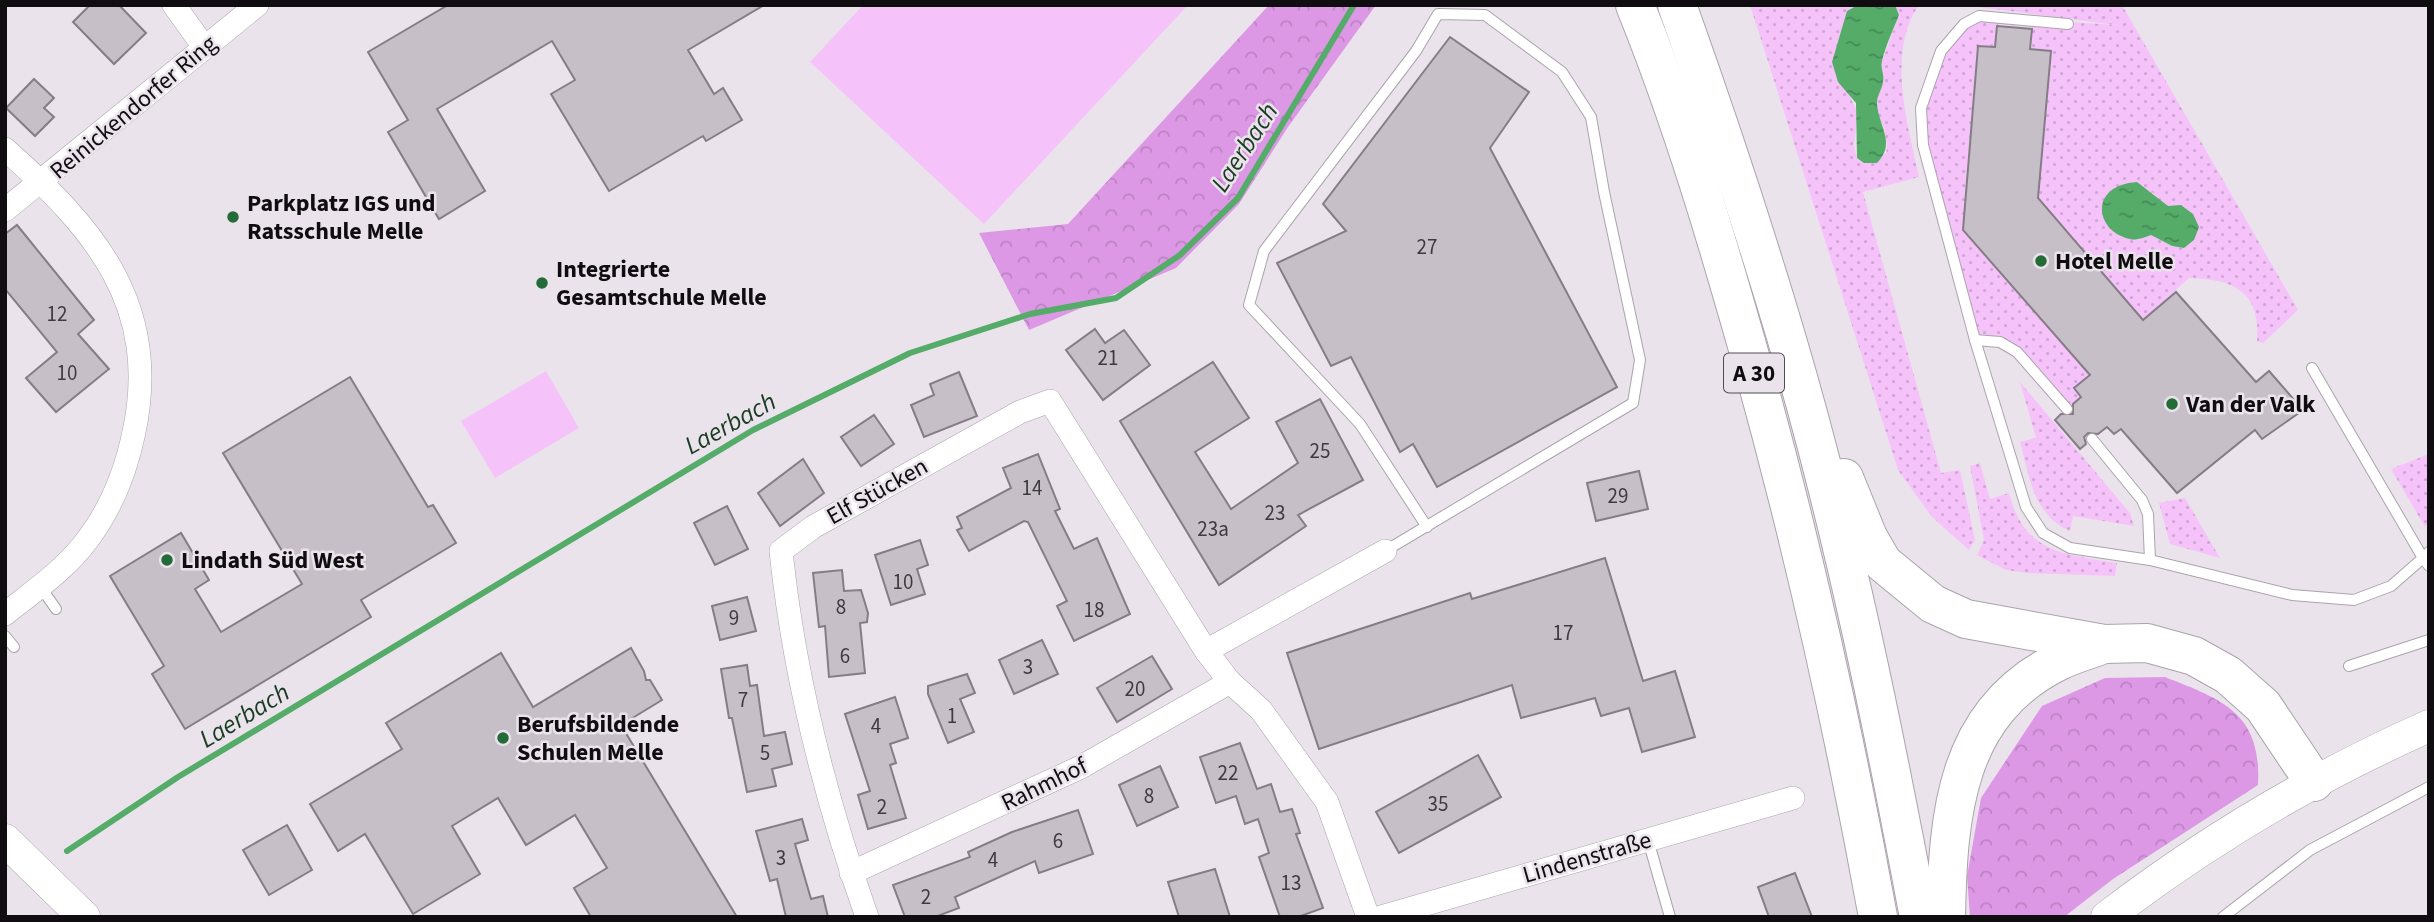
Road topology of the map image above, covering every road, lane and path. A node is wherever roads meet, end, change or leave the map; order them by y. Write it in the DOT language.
graph roads {
  1 [pos="174,5"];
  2 [pos="257,5"];
  3 [pos="1635,5"];
  4 [pos="1678,5"];
  5 [pos="2068,24"];
  6 [pos="204,47"];
  7 [pos="5,149"];
  8 [pos="42,183"];
  9 [pos="5,210"];
  10 [pos="1786,335"];
  11 [pos="1975,340"];
  12 [pos="2312,368"];
  13 [pos="2067,409"];
  14 [pos="2092,439"];
  15 [pos="1427,527"];
  16 [pos="1384,551"];
  17 [pos="2427,558"];
  18 [pos="2150,560"];
  19 [pos="40,586"];
  20 [pos="56,608"];
  21 [pos="5,614"];
  22 [pos="5,636"];
  23 [pos="2429,640"];
  24 [pos="2104,644"];
  25 [pos="14,647"];
  26 [pos="1206,651"];
  27 [pos="2349,666"];
  28 [pos="1230,682"];
  29 [pos="2429,726"];
  30 [pos="2314,782"];
  31 [pos="2429,787"];
  32 [pos="1793,798"];
  33 [pos="1648,840"];
  34 [pos="5,841"];
  35 [pos="851,873"];
  36 [pos="77,915"];
  37 [pos="867,917"];
  38 [pos="1368,917"];
  39 [pos="1381,917"];
  40 [pos="1670,917"];
  41 [pos="1878,917"];
  42 [pos="1919,917"];
  43 [pos="1946,917"];
  44 [pos="2107,917"];
  45 [pos="2223,917"];
  1 -- 6 [label="street"];
  2 -- 6 [label="street, Reinickendorfer Ring"];
  3 -- 41 [label="highway, A 30"];
  4 -- 10 [label="highway, A 30"];
  5 -- 11 [label="lane"];
  6 -- 8 [label="street, Reinickendorfer Ring"];
  7 -- 8 [label="street"];
  8 -- 9 [label="street, Reinickendorfer Ring"];
  8 -- 19 [label="street"];
  10 -- 24 [label="highway"];
  10 -- 42 [label="highway, A 30"];
  11 -- 13 [label="lane"];
  11 -- 18 [label="lane"];
  12 -- 17 [label="lane"];
  14 -- 18 [label="lane"];
  15 -- 15 [label="lane"];
  15 -- 16 [label="lane"];
  16 -- 26 [label="street"];
  17 -- 18 [label="lane"];
  19 -- 20 [label="lane"];
  19 -- 21 [label="street"];
  22 -- 25 [label="lane"];
  23 -- 27 [label="lane"];
  24 -- 30 [label="highway"];
  24 -- 43 [label="highway"];
  26 -- 28 [label="street, Elf Stücken"];
  26 -- 35 [label="street, Elf Stücken"];
  28 -- 35 [label="street, Rahmhof"];
  28 -- 38 [label="street, Elf Stücken"];
  29 -- 30 [label="main road"];
  30 -- 44 [label="main road"];
  31 -- 45 [label="lane"];
  32 -- 33 [label="street, Lindenstraße"];
  33 -- 39 [label="street, Lindenstraße"];
  33 -- 40 [label="lane"];
  34 -- 36 [label="main road"];
  35 -- 37 [label="street, Elf Stücken"];
}
